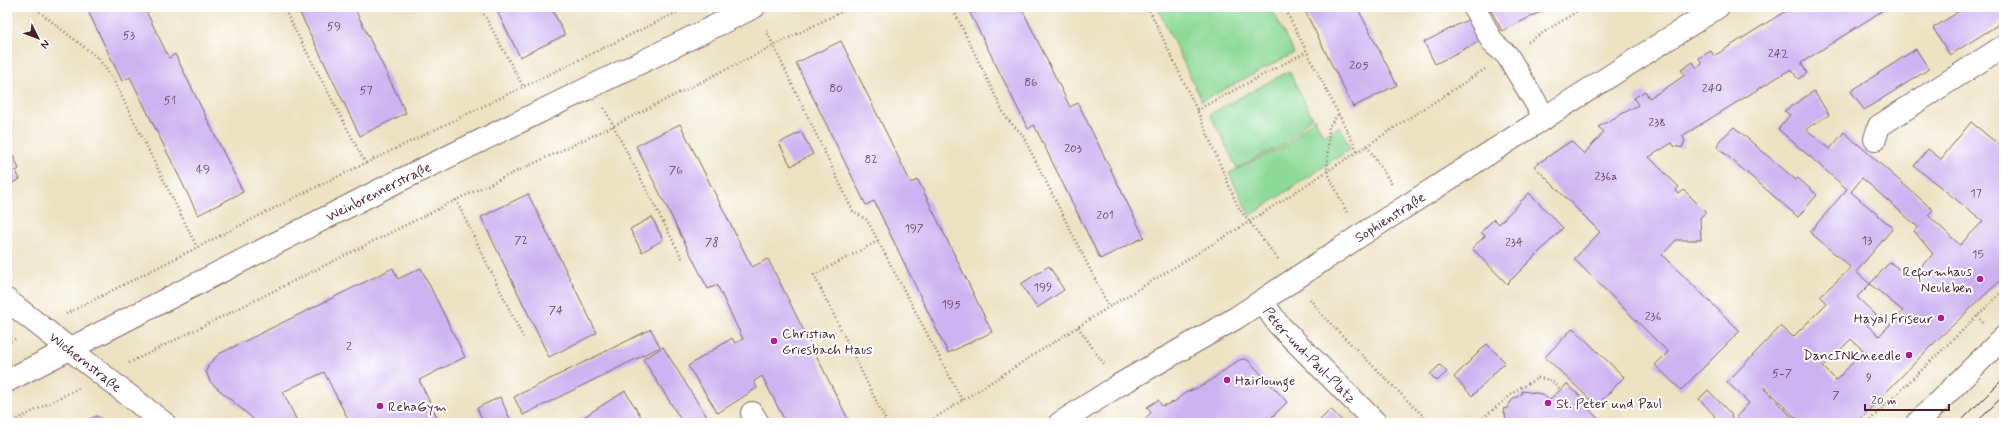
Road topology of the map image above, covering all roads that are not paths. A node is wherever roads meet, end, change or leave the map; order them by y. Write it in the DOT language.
graph roads {
  1 [pos="754,7"];
  2 [pos="1474,7"];
  3 [pos="1718,7"];
  4 [pos="2004,46"];
  5 [pos="1545,118"];
  6 [pos="1875,139"];
  7 [pos="7,300"];
  8 [pos="1262,301"];
  9 [pos="2004,337"];
  10 [pos="71,348"];
  11 [pos="7,381"];
  12 [pos="164,423"];
  13 [pos="1060,423"];
  14 [pos="1376,423"];
  15 [pos="1917,423"];
  1 -- 10 [label="street, Weinbrennerstraße"];
  2 -- 5 [label="street"];
  3 -- 5 [label="street, Sophienstraße"];
  4 -- 6 [label="street"];
  5 -- 8 [label="street, Sophienstraße"];
  7 -- 10 [label="street, Wichernstraße"];
  8 -- 13 [label="street, Sophienstraße"];
  8 -- 14 [label="street, Peter-und-Paul-Platz"];
  9 -- 15 [label="street"];
  10 -- 11 [label="street, Weinbrennerstraße"];
  10 -- 12 [label="street, Wichernstraße"];
}
